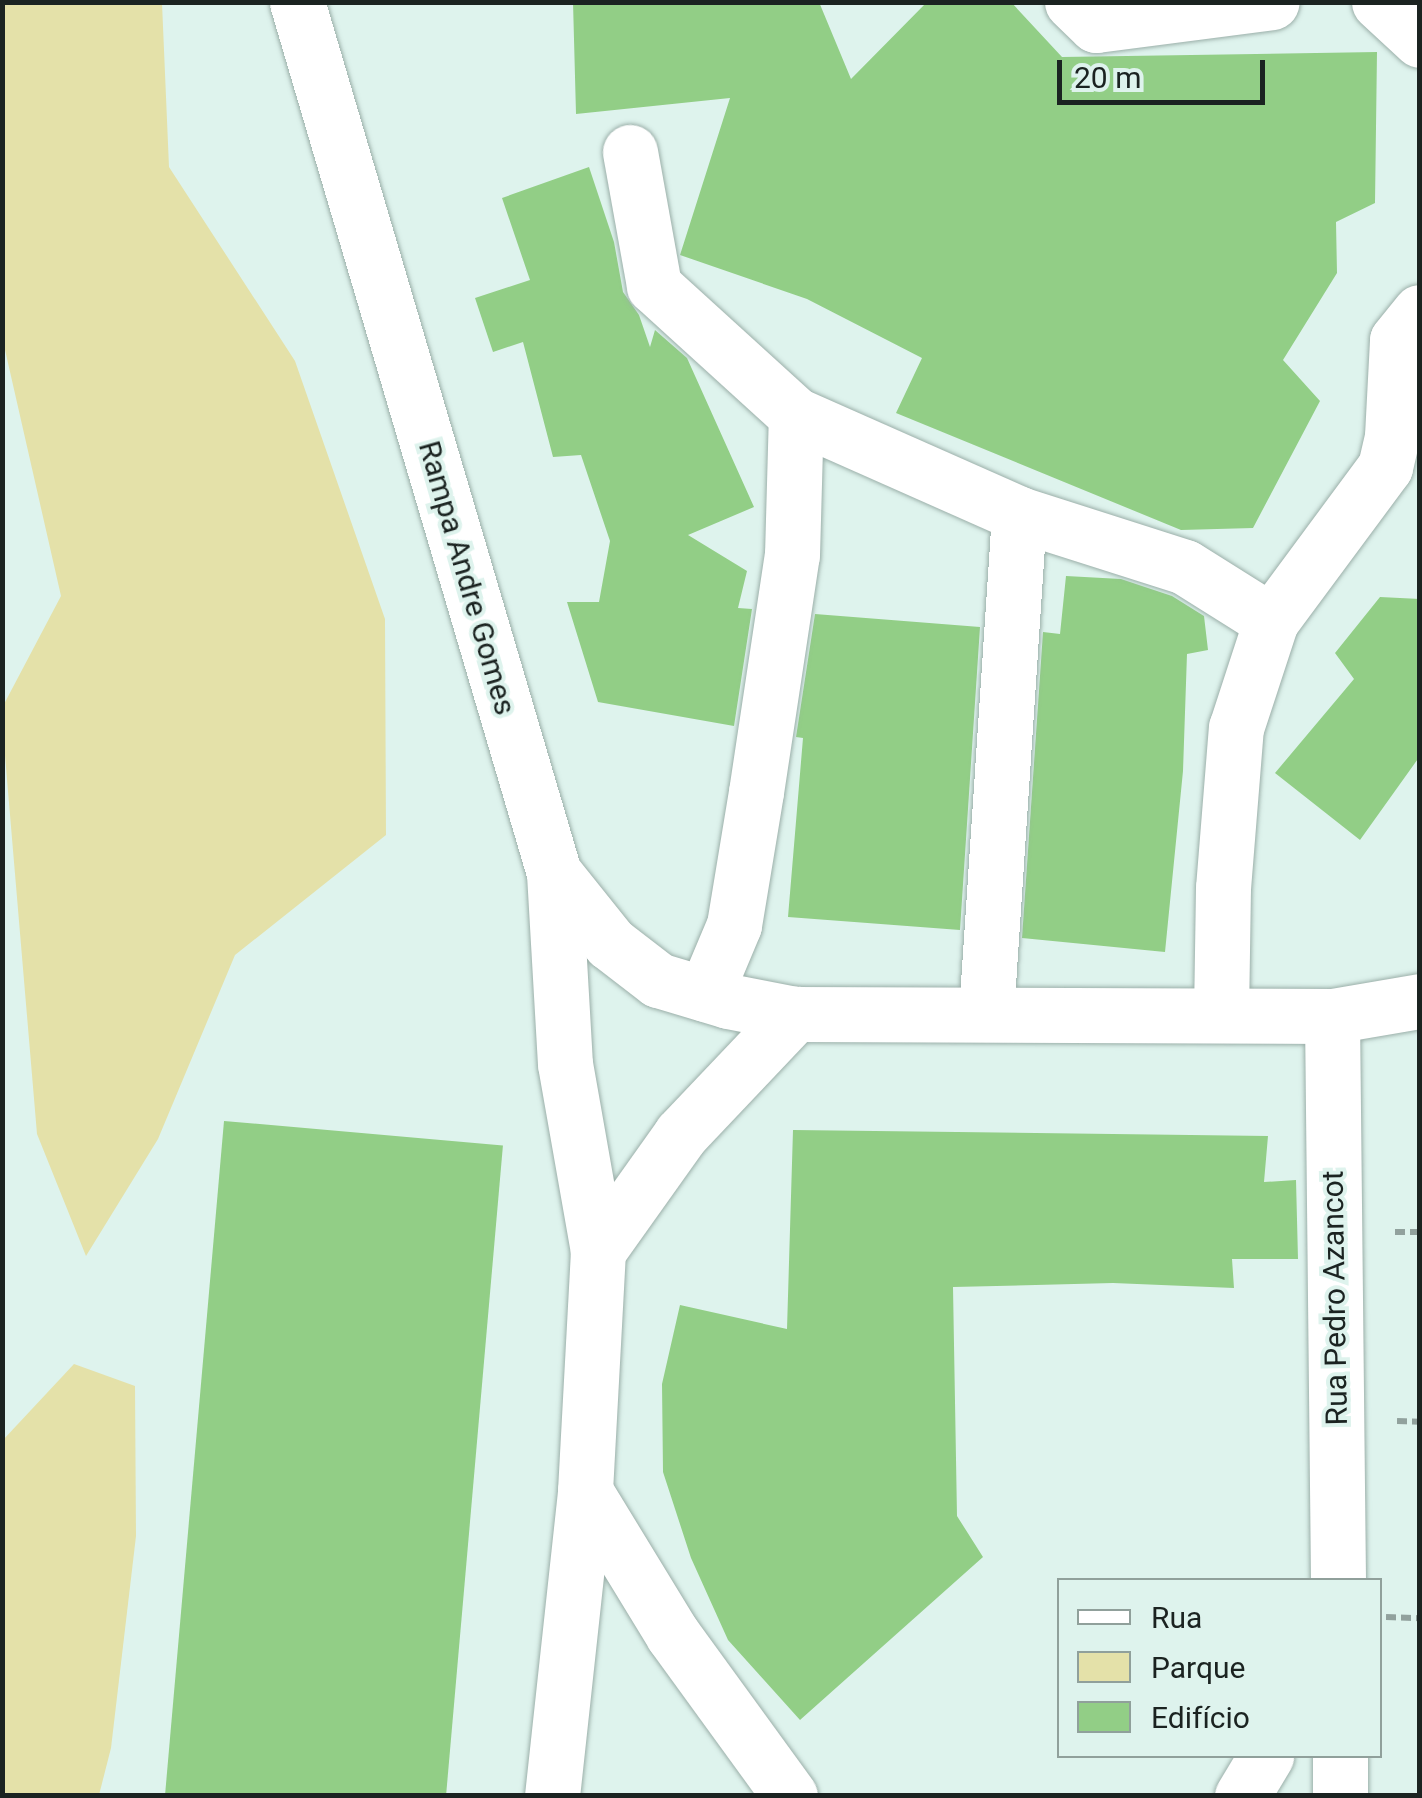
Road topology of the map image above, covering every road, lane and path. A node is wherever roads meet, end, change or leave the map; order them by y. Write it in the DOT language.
graph roads {
  1 [pos="296,2"];
  2 [pos="1072,2"];
  3 [pos="1272,2"];
  4 [pos="1379,2"];
  5 [pos="1420,40"];
  6 [pos="630,152"];
  7 [pos="1420,312"];
  8 [pos="796,415"];
  9 [pos="1406,444"];
  10 [pos="1019,514"];
  11 [pos="1271,621"];
  12 [pos="554,873"];
  13 [pos="705,994"];
  14 [pos="1420,1000"];
  15 [pos="795,1014"];
  16 [pos="986,1014"];
  17 [pos="1222,1014"];
  18 [pos="1332,1016"];
  19 [pos="598,1251"];
  20 [pos="585,1491"];
  21 [pos="1338,1578"];
  22 [pos="1382,1617"];
  23 [pos="1420,1618"];
  24 [pos="1265,1758"];
  25 [pos="1340,1758"];
  26 [pos="552,1796"];
  27 [pos="790,1796"];
  28 [pos="1242,1796"];
  29 [pos="1340,1796"];
  1 -- 12 [label="street, Rampa Andre Gomes"];
  2 -- 3 [label="street"];
  4 -- 5 [label="street"];
  6 -- 8 [label="street"];
  7 -- 9 [label="street"];
  8 -- 10 [label="street"];
  8 -- 13 [label="street"];
  9 -- 11 [label="street"];
  10 -- 11 [label="street"];
  10 -- 16 [label="street"];
  11 -- 17 [label="street"];
  12 -- 13 [label="street, Rampa Andre Gomes"];
  12 -- 19 [label="street"];
  13 -- 15 [label="street, Rampa Andre Gomes"];
  14 -- 18 [label="street, Rampa Andre Gomes"];
  15 -- 16 [label="street, Rampa Andre Gomes"];
  15 -- 19 [label="street"];
  16 -- 17 [label="street, Rampa Andre Gomes"];
  17 -- 18 [label="street, Rampa Andre Gomes"];
  18 -- 21 [label="street, Rua Pedro Azancot"];
  19 -- 20 [label="street"];
  20 -- 26 [label="street"];
  20 -- 27 [label="street"];
  22 -- 23 [label="path"];
  24 -- 28 [label="street"];
  25 -- 29 [label="street"];
}
